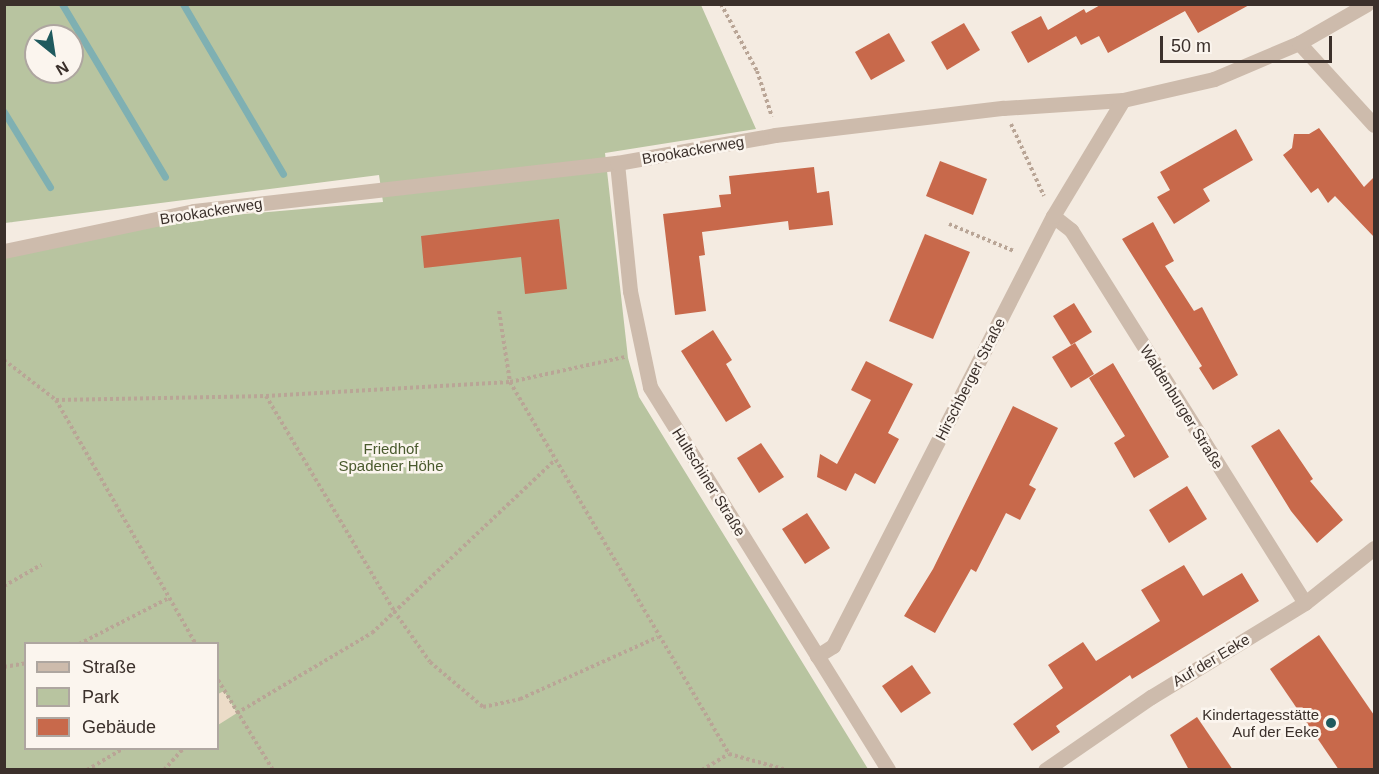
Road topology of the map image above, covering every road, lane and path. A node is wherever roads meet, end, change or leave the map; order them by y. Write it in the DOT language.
graph roads {
  1 [pos="721,4"];
  2 [pos="1366,4"];
  3 [pos="1299,43"];
  4 [pos="1123,100"];
  5 [pos="1003,108"];
  6 [pos="1374,125"];
  7 [pos="775,135"];
  8 [pos="617,163"];
  9 [pos="1053,216"];
  10 [pos="949,224"];
  11 [pos="4,251"];
  12 [pos="1032,258"];
  13 [pos="499,311"];
  14 [pos="642,354"];
  15 [pos="4,360"];
  16 [pos="510,382"];
  17 [pos="266,396"];
  18 [pos="56,400"];
  19 [pos="555,460"];
  20 [pos="1374,548"];
  21 [pos="41,565"];
  22 [pos="4,586"];
  23 [pos="168,598"];
  24 [pos="1305,603"];
  25 [pos="394,611"];
  26 [pos="658,637"];
  27 [pos="83,642"];
  28 [pos="195,642"];
  29 [pos="817,656"];
  30 [pos="24,663"];
  31 [pos="4,667"];
  32 [pos="219,682"];
  33 [pos="4,707"];
  34 [pos="237,713"];
  35 [pos="4,714"];
  36 [pos="121,750"];
  37 [pos="182,750"];
  38 [pos="729,754"];
  39 [pos="87,770"];
  40 [pos="164,770"];
  41 [pos="273,770"];
  42 [pos="702,770"];
  43 [pos="787,770"];
  44 [pos="888,770"];
  45 [pos="1045,770"];
  1 -- 7 [label="path"];
  2 -- 3 [label="street, Brookackerweg"];
  3 -- 4 [label="street, Brookackerweg"];
  3 -- 6 [label="street"];
  4 -- 5 [label="street, Brookackerweg"];
  4 -- 9 [label="street, Hirschberger Straße"];
  5 -- 7 [label="street, Brookackerweg"];
  5 -- 9 [label="path"];
  7 -- 8 [label="street, Brookackerweg"];
  8 -- 11 [label="street, Brookackerweg"];
  8 -- 14 [label="street, Hultschiner Straße"];
  9 -- 12 [label="street, Hirschberger Straße"];
  9 -- 24 [label="street, Waldenburger Straße"];
  10 -- 12 [label="path"];
  12 -- 29 [label="street, Hirschberger Straße"];
  13 -- 16 [label="path"];
  14 -- 16 [label="path"];
  14 -- 29 [label="street, Hultschiner Straße"];
  15 -- 18 [label="path"];
  16 -- 17 [label="path"];
  16 -- 19 [label="path"];
  17 -- 18 [label="path"];
  17 -- 25 [label="path"];
  18 -- 23 [label="path"];
  19 -- 25 [label="path"];
  19 -- 26 [label="path"];
  20 -- 24 [label="street, Auf der Eeke"];
  21 -- 22 [label="path"];
  23 -- 27 [label="path"];
  23 -- 28 [label="path"];
  24 -- 45 [label="street, Auf der Eeke"];
  25 -- 26 [label="path"];
  25 -- 34 [label="path"];
  26 -- 38 [label="path"];
  29 -- 44 [label="street, Hultschiner Straße"];
  30 -- 31 [label="path"];
  32 -- 34 [label="path"];
  33 -- 35 [label="path"];
  34 -- 41 [label="path"];
  36 -- 39 [label="path"];
  37 -- 40 [label="path"];
  38 -- 42 [label="path"];
  38 -- 43 [label="path"];
}
